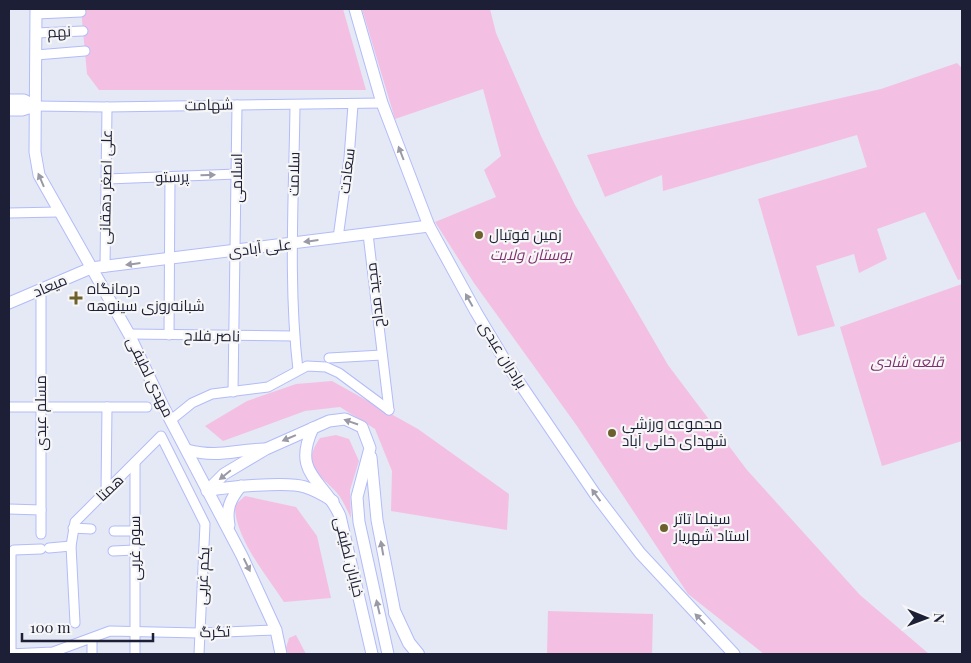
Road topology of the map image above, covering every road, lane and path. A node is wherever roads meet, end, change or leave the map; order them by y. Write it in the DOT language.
graph roads {
  1 [pos="355,9"];
  2 [pos="36,12"];
  3 [pos="81,12"];
  4 [pos="83,31"];
  5 [pos="36,33"];
  6 [pos="85,51"];
  7 [pos="36,55"];
  8 [pos="9,100"];
  9 [pos="382,103"];
  10 [pos="237,105"];
  11 [pos="295,105"];
  12 [pos="353,105"];
  13 [pos="35,106"];
  14 [pos="108,107"];
  15 [pos="9,110"];
  16 [pos="237,174"];
  17 [pos="170,177"];
  18 [pos="106,179"];
  19 [pos="58,212"];
  20 [pos="9,214"];
  21 [pos="429,226"];
  22 [pos="368,234"];
  23 [pos="338,238"];
  24 [pos="293,244"];
  25 [pos="236,251"];
  26 [pos="168,259"];
  27 [pos="105,267"];
  28 [pos="91,268"];
  29 [pos="41,291"];
  30 [pos="9,303"];
  31 [pos="129,334"];
  32 [pos="169,335"];
  33 [pos="234,336"];
  34 [pos="294,336"];
  35 [pos="382,355"];
  36 [pos="329,358"];
  37 [pos="298,370"];
  38 [pos="233,392"];
  39 [pos="9,407"];
  40 [pos="41,407"];
  41 [pos="107,407"];
  42 [pos="147,407"];
  43 [pos="171,420"];
  44 [pos="313,428"];
  45 [pos="266,448"];
  46 [pos="370,448"];
  47 [pos="187,450"];
  48 [pos="135,463"];
  49 [pos="241,486"];
  50 [pos="207,492"];
  51 [pos="106,493"];
  52 [pos="193,498"];
  53 [pos="334,501"];
  54 [pos="9,509"];
  55 [pos="41,510"];
  56 [pos="73,528"];
  57 [pos="91,528"];
  58 [pos="114,531"];
  59 [pos="135,532"];
  60 [pos="41,534"];
  61 [pos="231,537"];
  62 [pos="71,546"];
  63 [pos="135,550"];
  64 [pos="113,551"];
  65 [pos="395,614"];
  66 [pos="75,623"];
  67 [pos="276,630"];
  68 [pos="136,632"];
  69 [pos="200,633"];
  70 [pos="92,639"];
  71 [pos="10,654"];
  72 [pos="92,654"];
  73 [pos="135,654"];
  74 [pos="199,654"];
  75 [pos="281,654"];
  76 [pos="372,654"];
  77 [pos="388,654"];
  78 [pos="418,654"];
  79 [pos="734,654"];
  1 -- 9 [label="main road, برادران عبدی"];
  2 -- 3 [label="street"];
  2 -- 5 [label="main road, مهدی لطیفی"];
  4 -- 5 [label="street, نهم"];
  5 -- 7 [label="main road, مهدی لطیفی"];
  6 -- 7 [label="street"];
  7 -- 13 [label="main road, مهدی لطیفی"];
  8 -- 13 [label="main road"];
  9 -- 12 [label="street, شهامت"];
  21 -- 9 [label="main road, برادران عبدی, one-way"];
  10 -- 11 [label="street, شهامت"];
  10 -- 14 [label="street, شهامت"];
  10 -- 16 [label="street, اسلامی"];
  11 -- 12 [label="street, شهامت"];
  11 -- 24 [label="street, سلامت"];
  12 -- 23 [label="street, سعادت"];
  13 -- 14 [label="street, شهامت"];
  13 -- 15 [label="main road"];
  19 -- 13 [label="main road, مهدی لطیفی, one-way"];
  14 -- 18 [label="street, علی اصغر دهقانی"];
  17 -- 16 [label="street, پرستو, one-way"];
  16 -- 25 [label="street, اسلامی"];
  17 -- 18 [label="street, پرستو"];
  17 -- 26 [label="street"];
  18 -- 27 [label="street, علی اصغر دهقانی"];
  19 -- 20 [label="street"];
  19 -- 28 [label="main road, مهدی لطیفی"];
  21 -- 22 [label="main road, علی آبادی"];
  79 -- 21 [label="main road, برادران عبدی, one-way"];
  22 -- 23 [label="main road, علی آبادی"];
  22 -- 35 [label="street, مجید مداح"];
  23 -- 24 [label="main road, علی آبادی, one-way"];
  24 -- 25 [label="main road, علی آبادی"];
  24 -- 34 [label="street, سلامت"];
  25 -- 26 [label="main road, علی آبادی"];
  25 -- 33 [label="street, اسلامی"];
  26 -- 27 [label="main road, علی آبادی, one-way"];
  26 -- 32 [label="street"];
  27 -- 28 [label="main road, علی آبادی"];
  28 -- 29 [label="main road, میعاد"];
  28 -- 31 [label="main road, مهدی لطیفی"];
  29 -- 30 [label="main road, میعاد"];
  29 -- 40 [label="street, مسلم عبدی"];
  31 -- 32 [label="street, ناصر فلاح"];
  31 -- 43 [label="main road, مهدی لطیفی"];
  32 -- 33 [label="street, ناصر فلاح"];
  33 -- 34 [label="street, ناصر فلاح"];
  33 -- 38 [label="street, اسلامی"];
  34 -- 37 [label="street, سلامت"];
  35 -- 36 [label="street"];
  35 -- 37 [label="street, مجید مداح"];
  37 -- 38 [label="street"];
  38 -- 43 [label="street"];
  39 -- 40 [label="street"];
  40 -- 41 [label="street"];
  40 -- 55 [label="street, مسلم عبدی"];
  41 -- 42 [label="street"];
  41 -- 51 [label="street"];
  43 -- 47 [label="main road, مهدی لطیفی"];
  44 -- 45 [label="main road, one-way"];
  46 -- 44 [label="main road, one-way"];
  44 -- 53 [label="main road, خیابان لطیفی"];
  45 -- 47 [label="main road"];
  45 -- 50 [label="main road, one-way"];
  65 -- 46 [label="main road, one-way"];
  77 -- 46 [label="main road, خیابان لطیفی, one-way"];
  47 -- 50 [label="main road, مهدی لطیفی"];
  48 -- 51 [label="street, همتا"];
  48 -- 52 [label="street, همتا"];
  48 -- 59 [label="street, سوم غربی"];
  49 -- 50 [label="main road"];
  49 -- 53 [label="main road"];
  49 -- 61 [label="main road"];
  50 -- 52 [label="street"];
  50 -- 61 [label="main road, مهدی لطیفی"];
  51 -- 56 [label="street, همتا"];
  52 -- 69 [label="street, یکم غربی"];
  53 -- 76 [label="main road, خیابان لطیفی"];
  54 -- 55 [label="street"];
  55 -- 60 [label="street, مسلم عبدی"];
  56 -- 57 [label="street"];
  56 -- 62 [label="street"];
  58 -- 59 [label="street"];
  59 -- 63 [label="street, سوم غربی"];
  61 -- 67 [label="main road, مهدی لطیفی, one-way"];
  62 -- 66 [label="street"];
  62 -- 71 [label="street"];
  63 -- 64 [label="street"];
  63 -- 68 [label="street, سوم غربی"];
  65 -- 78 [label="highway"];
  67 -- 69 [label="street, تگرگ"];
  67 -- 75 [label="main road, مهدی لطیفی"];
  68 -- 69 [label="street, تگرگ"];
  68 -- 70 [label="street, تگرگ"];
  68 -- 73 [label="street, سوم غربی"];
  69 -- 74 [label="street, یکم غربی"];
  70 -- 71 [label="street, تگرگ"];
  70 -- 72 [label="street"];
}
